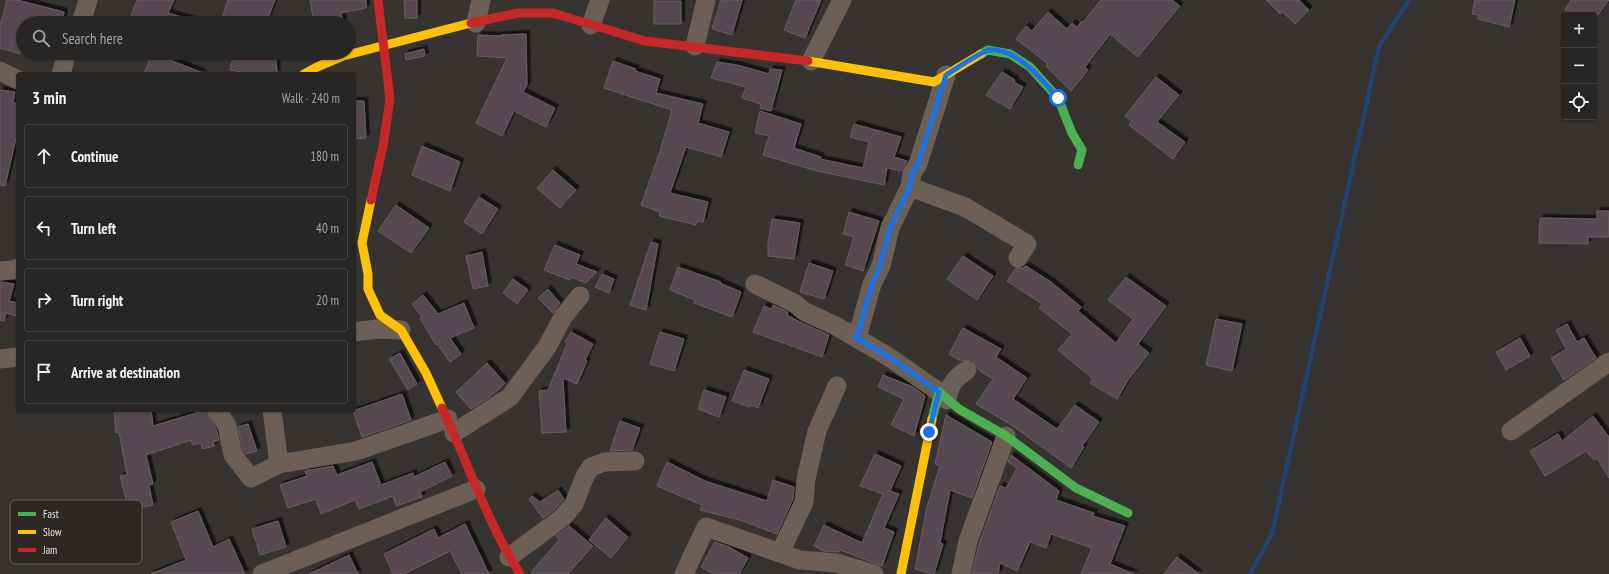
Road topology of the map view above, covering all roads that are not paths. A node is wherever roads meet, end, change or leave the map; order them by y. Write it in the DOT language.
graph roads {
  1 [pos="88,0"];
  2 [pos="378,0"];
  3 [pos="481,0"];
  4 [pos="600,0"];
  5 [pos="706,0"];
  6 [pos="842,0"];
  7 [pos="83,16"];
  8 [pos="476,23"];
  9 [pos="591,25"];
  10 [pos="695,46"];
  11 [pos="384,47"];
  12 [pos="356,51"];
  13 [pos="65,60"];
  14 [pos="329,60"];
  15 [pos="811,61"];
  16 [pos="0,71"];
  17 [pos="62,72"];
  18 [pos="307,72"];
  19 [pos="946,75"];
  20 [pos="16,79"];
  21 [pos="1078,165"];
  22 [pos="910,187"];
  23 [pos="358,243"];
  24 [pos="1018,258"];
  25 [pos="16,269"];
  26 [pos="0,272"];
  27 [pos="754,284"];
  28 [pos="580,296"];
  29 [pos="401,330"];
  30 [pos="356,332"];
  31 [pos="855,337"];
  32 [pos="16,357"];
  33 [pos="0,359"];
  34 [pos="1609,362"];
  35 [pos="967,370"];
  36 [pos="837,386"];
  37 [pos="943,396"];
  38 [pos="218,412"];
  39 [pos="272,412"];
  40 [pos="451,426"];
  41 [pos="1512,431"];
  42 [pos="1006,436"];
  43 [pos="636,461"];
  44 [pos="279,464"];
  45 [pos="476,489"];
  46 [pos="1128,513"];
  47 [pos="780,553"];
  48 [pos="509,557"];
  49 [pos="796,567"];
  50 [pos="262,574"];
  51 [pos="520,574"];
  52 [pos="684,574"];
  53 [pos="874,574"];
  54 [pos="901,574"];
  55 [pos="961,574"];
  1 -- 7 [label="street"];
  2 -- 11 [label="street"];
  3 -- 8 [label="street"];
  4 -- 9 [label="street"];
  5 -- 10 [label="street"];
  6 -- 15 [label="street"];
  8 -- 9 [label="street"];
  8 -- 11 [label="street"];
  9 -- 10 [label="street"];
  10 -- 15 [label="street"];
  11 -- 12 [label="street"];
  11 -- 23 [label="street"];
  13 -- 17 [label="street"];
  14 -- 18 [label="street"];
  15 -- 19 [label="street"];
  16 -- 20 [label="street"];
  19 -- 21 [label="street"];
  19 -- 22 [label="street"];
  22 -- 24 [label="street"];
  22 -- 31 [label="street"];
  23 -- 29 [label="street"];
  25 -- 26 [label="street"];
  27 -- 31 [label="street"];
  28 -- 40 [label="street"];
  29 -- 30 [label="street"];
  29 -- 40 [label="street"];
  31 -- 37 [label="street"];
  32 -- 33 [label="street"];
  34 -- 41 [label="street"];
  35 -- 37 [label="street"];
  36 -- 47 [label="street"];
  37 -- 42 [label="street"];
  37 -- 54 [label="street"];
  38 -- 44 [label="street"];
  39 -- 44 [label="street"];
  40 -- 44 [label="street"];
  40 -- 45 [label="street"];
  42 -- 46 [label="street"];
  42 -- 55 [label="street"];
  43 -- 48 [label="street"];
  45 -- 48 [label="street"];
  45 -- 50 [label="street"];
  47 -- 49 [label="street"];
  47 -- 52 [label="street"];
  48 -- 51 [label="street"];
  49 -- 53 [label="street"];
}
